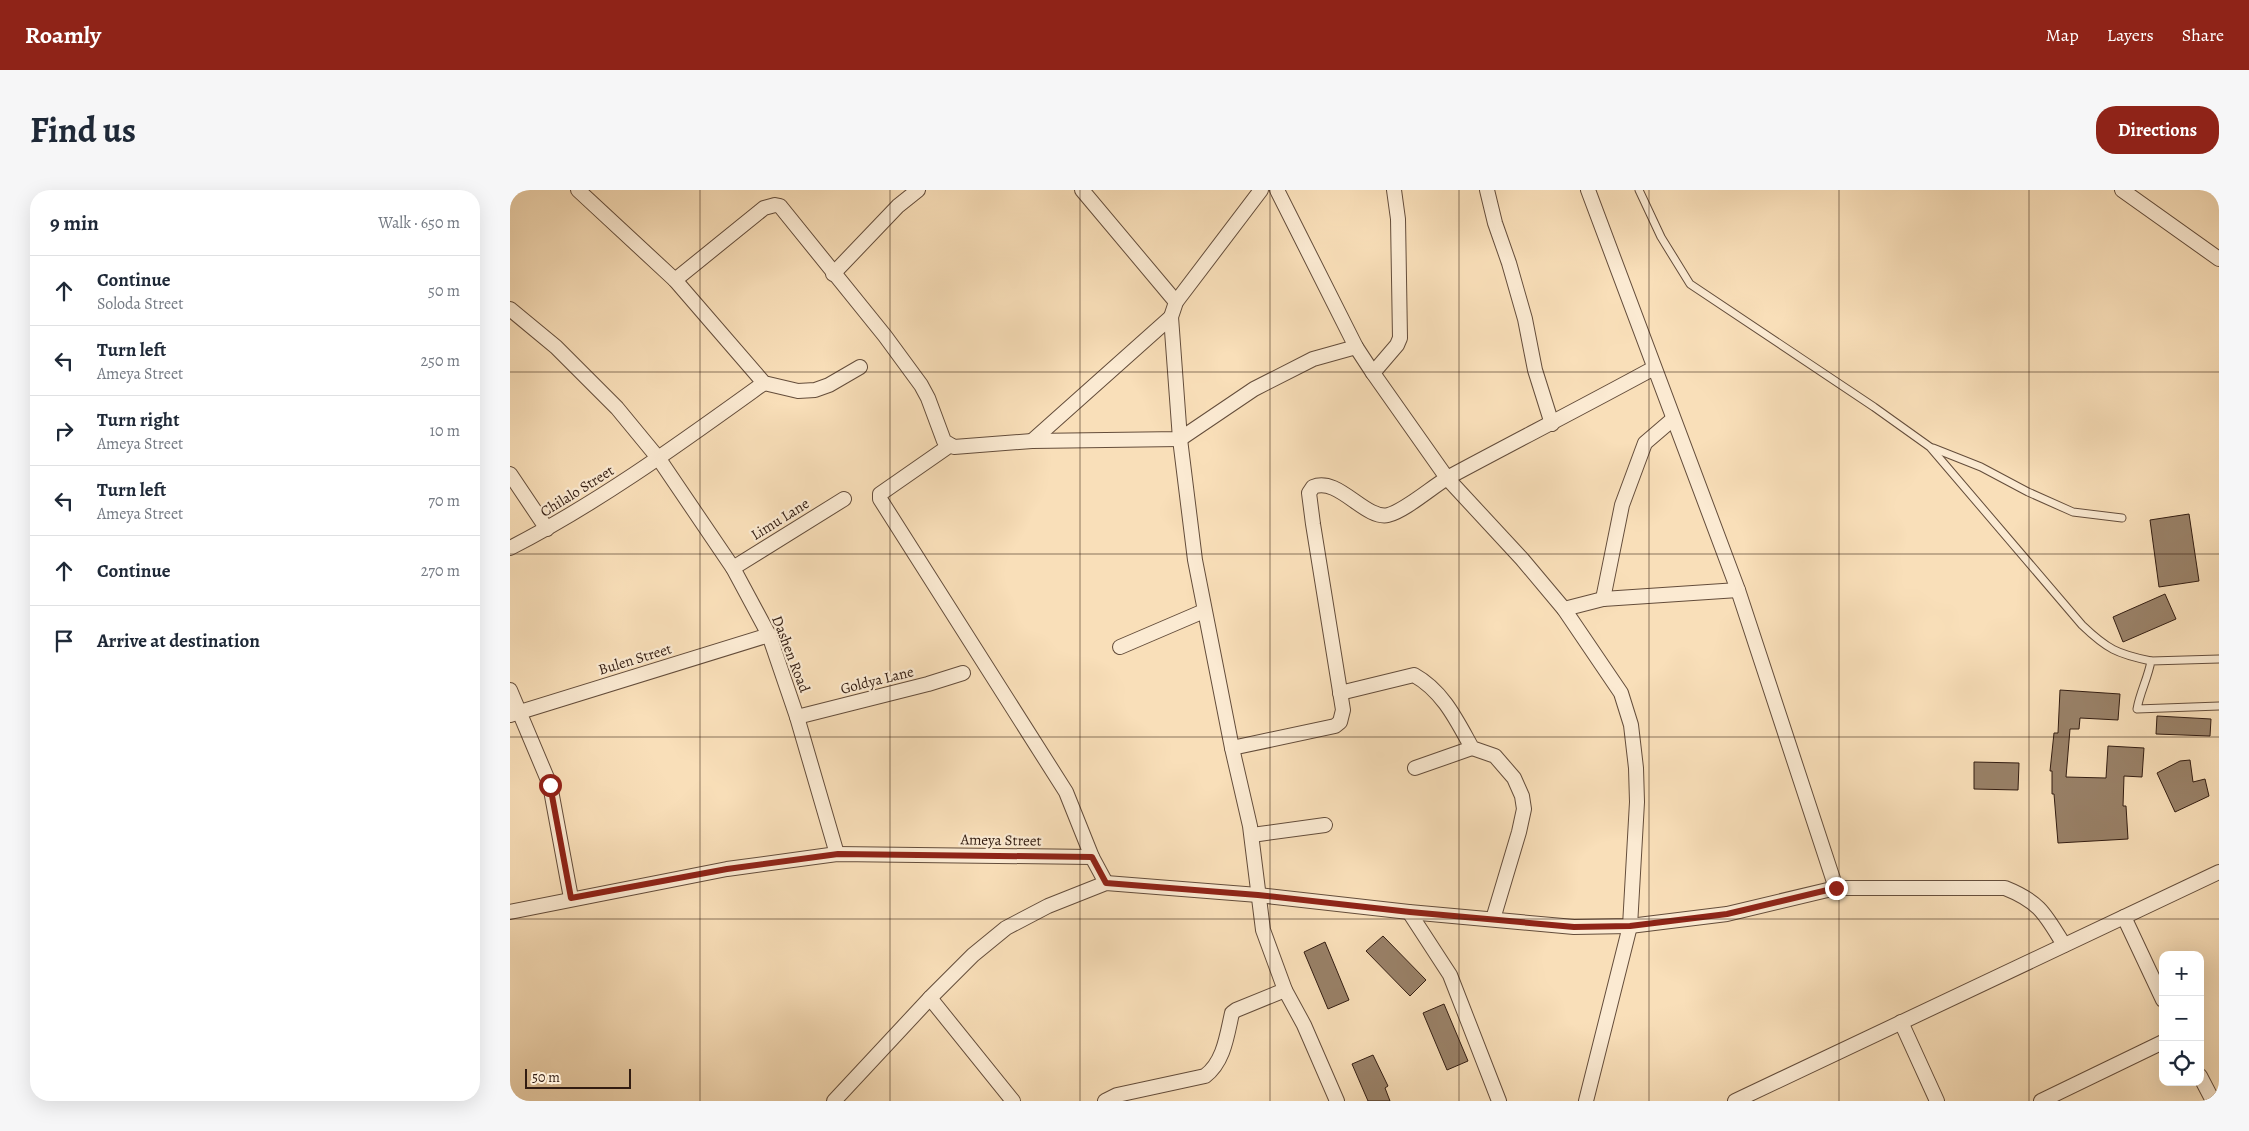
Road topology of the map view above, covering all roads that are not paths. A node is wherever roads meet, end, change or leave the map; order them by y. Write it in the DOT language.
graph roads {
  1 [pos="578,190"];
  2 [pos="918,190"];
  3 [pos="1082,190"];
  4 [pos="1260,190"];
  5 [pos="1277,190"];
  6 [pos="1394,190"];
  7 [pos="1487,190"];
  8 [pos="1588,190"];
  9 [pos="1639,190"];
  10 [pos="2122,190"];
  11 [pos="2219,259"];
  12 [pos="833,274"];
  13 [pos="675,280"];
  14 [pos="1176,302"];
  15 [pos="510,308"];
  16 [pos="1171,317"];
  17 [pos="1356,348"];
  18 [pos="860,367"];
  19 [pos="1654,368"];
  20 [pos="1373,372"];
  21 [pos="764,383"];
  22 [pos="1673,419"];
  23 [pos="1552,424"];
  24 [pos="1180,439"];
  25 [pos="1032,441"];
  26 [pos="949,446"];
  27 [pos="1930,447"];
  28 [pos="659,459"];
  29 [pos="510,474"];
  30 [pos="1447,478"];
  31 [pos="844,499"];
  32 [pos="2122,518"];
  33 [pos="547,530"];
  34 [pos="510,548"];
  35 [pos="733,568"];
  36 [pos="1738,590"];
  37 [pos="1603,599"];
  38 [pos="1564,609"];
  39 [pos="1204,611"];
  40 [pos="769,635"];
  41 [pos="1120,647"];
  42 [pos="2219,659"];
  43 [pos="2151,661"];
  44 [pos="963,673"];
  45 [pos="510,690"];
  46 [pos="1340,693"];
  47 [pos="2219,706"];
  48 [pos="514,713"];
  49 [pos="797,717"];
  50 [pos="1232,748"];
  51 [pos="1472,748"];
  52 [pos="1416,768"];
  53 [pos="1325,825"];
  54 [pos="1252,835"];
  55 [pos="838,854"];
  56 [pos="1092,857"];
  57 [pos="2219,872"];
  58 [pos="1106,883"];
  59 [pos="1836,888"];
  60 [pos="1258,895"];
  61 [pos="571,898"];
  62 [pos="510,912"];
  63 [pos="1410,912"];
  64 [pos="2124,918"];
  65 [pos="1493,919"];
  66 [pos="1630,926"];
  67 [pos="2064,945"];
  68 [pos="1285,990"];
  69 [pos="2161,996"];
  70 [pos="930,998"];
  71 [pos="1902,1022"];
  72 [pos="2159,1044"];
  73 [pos="2204,1084"];
  74 [pos="834,1101"];
  75 [pos="1012,1101"];
  76 [pos="1105,1101"];
  77 [pos="1337,1101"];
  78 [pos="1499,1101"];
  79 [pos="1586,1101"];
  80 [pos="1735,1101"];
  81 [pos="1937,1101"];
  82 [pos="2041,1101"];
  83 [pos="2213,1101"];
  1 -- 13 [label="street"];
  2 -- 12 [label="street"];
  3 -- 14 [label="street"];
  4 -- 14 [label="street"];
  5 -- 17 [label="street"];
  6 -- 20 [label="street"];
  7 -- 23 [label="street"];
  8 -- 19 [label="street"];
  9 -- 27 [label="lane"];
  10 -- 11 [label="street"];
  12 -- 13 [label="street"];
  12 -- 26 [label="street"];
  13 -- 21 [label="street"];
  14 -- 16 [label="street"];
  15 -- 28 [label="street, Dashen Road"];
  16 -- 24 [label="street"];
  16 -- 25 [label="street"];
  17 -- 20 [label="street"];
  17 -- 24 [label="street"];
  18 -- 21 [label="street"];
  19 -- 22 [label="street"];
  19 -- 23 [label="street"];
  20 -- 30 [label="street"];
  21 -- 28 [label="street, Chilalo Street"];
  22 -- 36 [label="street"];
  22 -- 37 [label="street"];
  23 -- 30 [label="street"];
  24 -- 25 [label="street"];
  24 -- 39 [label="street"];
  25 -- 26 [label="street"];
  26 -- 56 [label="street"];
  27 -- 32 [label="lane"];
  27 -- 43 [label="lane"];
  28 -- 33 [label="street, Chilalo Street"];
  28 -- 35 [label="street, Dashen Road"];
  29 -- 33 [label="street"];
  30 -- 38 [label="street"];
  30 -- 46 [label="street"];
  31 -- 35 [label="street, Limu Lane"];
  33 -- 34 [label="street, Chilalo Street"];
  35 -- 40 [label="street, Dashen Road"];
  36 -- 37 [label="street"];
  36 -- 59 [label="street"];
  37 -- 38 [label="street"];
  38 -- 66 [label="street"];
  39 -- 41 [label="street"];
  39 -- 50 [label="street"];
  40 -- 48 [label="street, Bulen Street"];
  40 -- 49 [label="street, Dashen Road"];
  42 -- 43 [label="lane"];
  43 -- 47 [label="lane"];
  44 -- 49 [label="street, Goldya Lane"];
  45 -- 48 [label="street"];
  46 -- 50 [label="street"];
  46 -- 51 [label="street"];
  48 -- 61 [label="street"];
  49 -- 55 [label="street, Dashen Road"];
  50 -- 54 [label="street"];
  51 -- 52 [label="street"];
  51 -- 65 [label="street"];
  53 -- 54 [label="street"];
  54 -- 60 [label="street"];
  55 -- 56 [label="street, Ameya Street"];
  55 -- 61 [label="street, Ameya Street"];
  56 -- 58 [label="street"];
  57 -- 64 [label="street"];
  58 -- 60 [label="street"];
  58 -- 70 [label="street"];
  59 -- 66 [label="street"];
  59 -- 67 [label="street"];
  60 -- 63 [label="street"];
  60 -- 68 [label="street"];
  61 -- 62 [label="street, Ameya Street"];
  63 -- 65 [label="street"];
  63 -- 78 [label="street"];
  64 -- 67 [label="street"];
  64 -- 69 [label="street"];
  65 -- 66 [label="street"];
  66 -- 79 [label="street"];
  67 -- 71 [label="street"];
  68 -- 76 [label="street"];
  68 -- 77 [label="street"];
  70 -- 74 [label="street"];
  70 -- 75 [label="street"];
  71 -- 80 [label="street"];
  71 -- 81 [label="street"];
  72 -- 82 [label="street"];
  73 -- 83 [label="street"];
}
